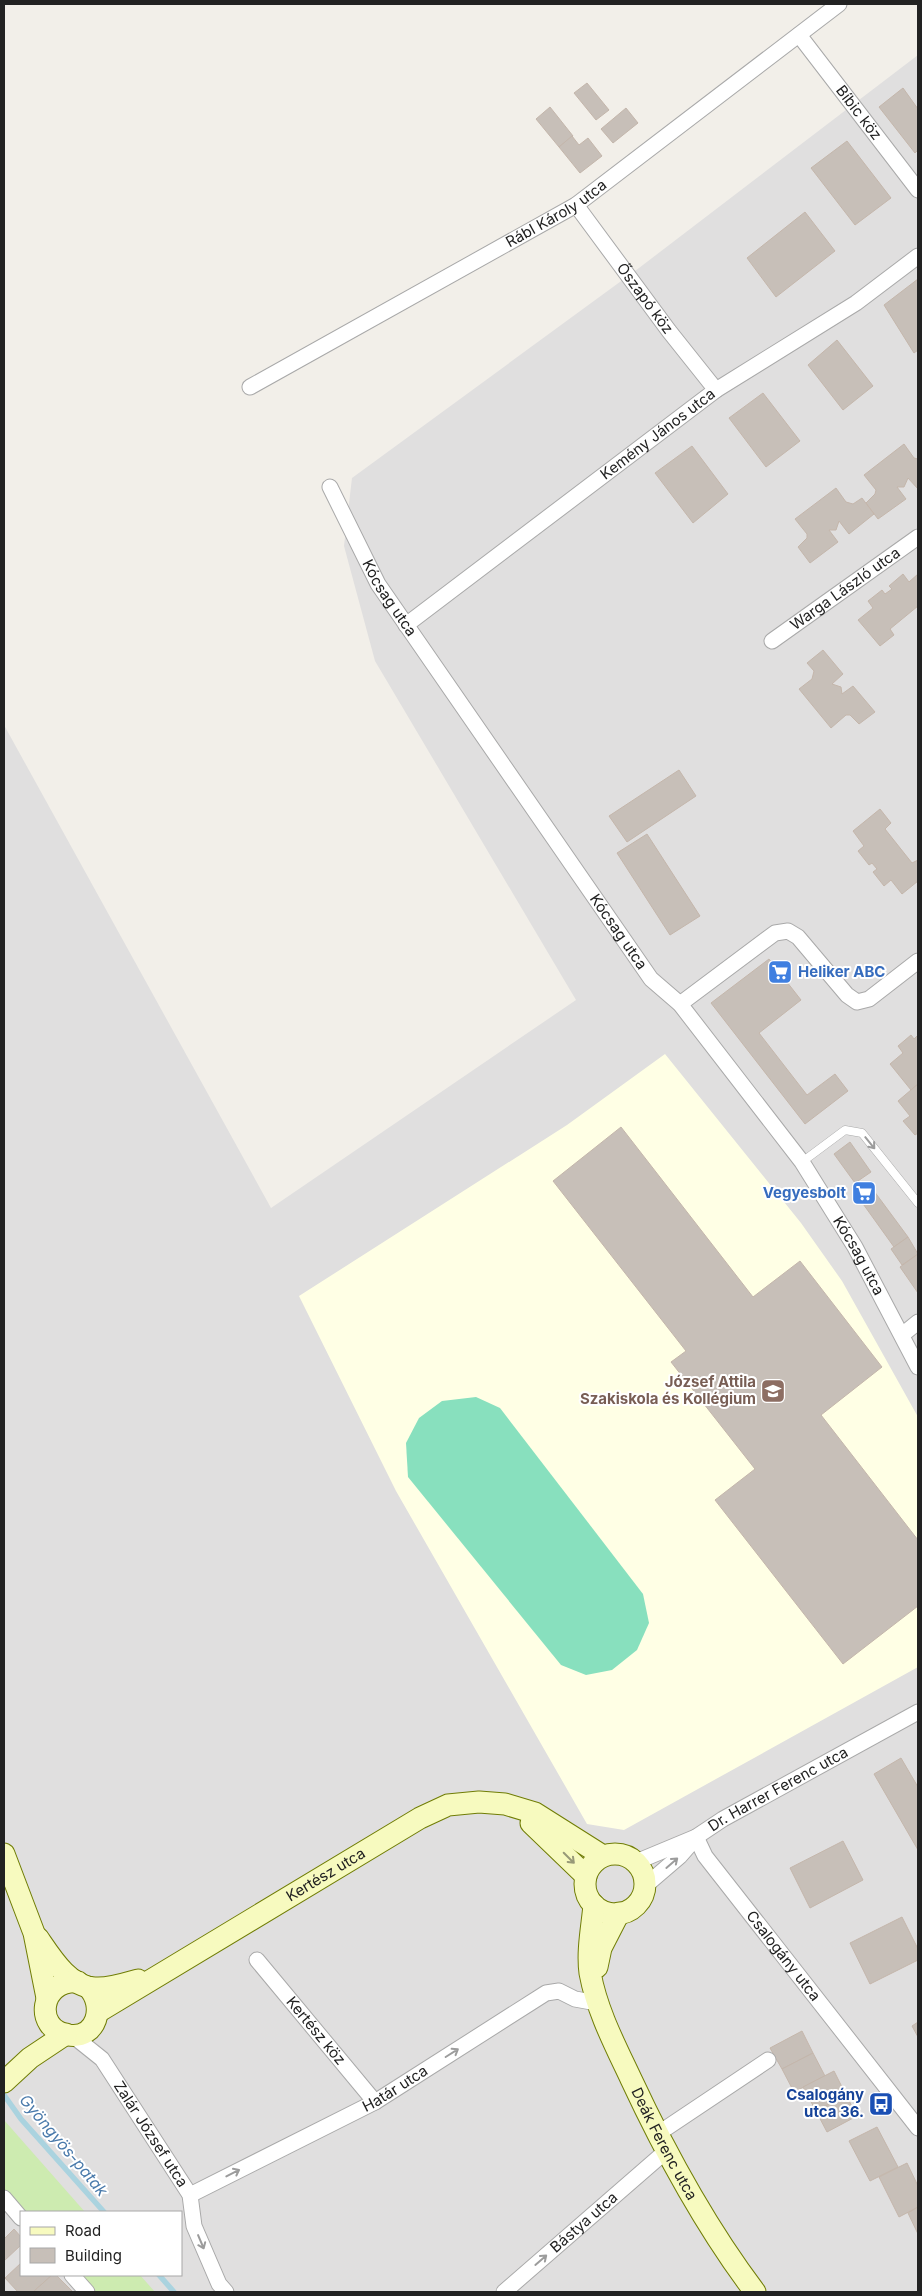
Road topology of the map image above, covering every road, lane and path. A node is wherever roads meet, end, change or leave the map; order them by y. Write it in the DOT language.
graph roads {
  1 [pos="840,4"];
  2 [pos="799,35"];
  3 [pos="918,190"];
  4 [pos="576,205"];
  5 [pos="918,256"];
  6 [pos="250,387"];
  7 [pos="716,390"];
  8 [pos="330,487"];
  9 [pos="918,536"];
  10 [pos="406,625"];
  11 [pos="772,641"];
  12 [pos="918,962"];
  13 [pos="680,1004"];
  14 [pos="802,1162"];
  15 [pos="918,1203"];
  16 [pos="918,1322"];
  17 [pos="902,1335"];
  18 [pos="918,1366"];
  19 [pos="918,1712"];
  20 [pos="505,1804"];
  21 [pos="696,1837"];
  22 [pos="4,1854"];
  23 [pos="603,1856"];
  24 [pos="636,1862"];
  25 [pos="586,1876"];
  26 [pos="645,1886"];
  27 [pos="594,1905"];
  28 [pos="619,1913"];
  29 [pos="34,1933"];
  30 [pos="256,1960"];
  31 [pos="157,1975"];
  32 [pos="83,1985"];
  33 [pos="595,1994"];
  34 [pos="46,2006"];
  35 [pos="95,2018"];
  36 [pos="69,2035"];
  37 [pos="30,2058"];
  38 [pos="102,2059"];
  39 [pos="768,2060"];
  40 [pos="6,2080"];
  41 [pos="375,2102"];
  42 [pos="918,2128"];
  43 [pos="661,2143"];
  44 [pos="190,2195"];
  45 [pos="4,2198"];
  46 [pos="20,2217"];
  47 [pos="73,2276"];
  48 [pos="87,2292"];
  49 [pos="226,2292"];
  50 [pos="504,2292"];
  51 [pos="755,2292"];
  1 -- 2 [label="street, Rábl Károly utca"];
  2 -- 3 [label="street, Bíbic köz"];
  2 -- 4 [label="street, Rábl Károly utca"];
  4 -- 6 [label="street, Rábl Károly utca"];
  4 -- 7 [label="street, Őszapó köz"];
  5 -- 7 [label="street, Kemény János utca"];
  7 -- 10 [label="street, Kemény János utca"];
  8 -- 10 [label="street, Kócsag utca"];
  9 -- 11 [label="street, Warga László utca"];
  10 -- 13 [label="street, Kócsag utca"];
  12 -- 13 [label="street"];
  13 -- 14 [label="street, Kócsag utca"];
  14 -- 15 [label="lane, one-way"];
  14 -- 17 [label="street, Kócsag utca"];
  16 -- 17 [label="street"];
  17 -- 18 [label="street, Kócsag utca"];
  19 -- 21 [label="street, Dr. Harrer Ferenc utca"];
  20 -- 23 [label="street, Kertész utca"];
  20 -- 25 [label="street, one-way"];
  20 -- 31 [label="street, Kertész utca"];
  21 -- 24 [label="street, Dr. Harrer Ferenc utca"];
  26 -- 21 [label="street, one-way"];
  21 -- 42 [label="street, Csalogány utca"];
  22 -- 29 [label="street"];
  23 -- 24 [label="street"];
  23 -- 25 [label="street"];
  24 -- 26 [label="street"];
  25 -- 27 [label="street"];
  26 -- 28 [label="street"];
  27 -- 28 [label="street"];
  27 -- 33 [label="street"];
  28 -- 33 [label="street"];
  29 -- 32 [label="street"];
  29 -- 34 [label="street"];
  30 -- 41 [label="street, Kertész köz"];
  31 -- 32 [label="street"];
  31 -- 35 [label="street"];
  32 -- 34 [label="street"];
  32 -- 35 [label="street"];
  41 -- 33 [label="street, Határ utca, one-way"];
  33 -- 43 [label="street, Deák Ferenc utca"];
  34 -- 36 [label="street"];
  34 -- 37 [label="street"];
  35 -- 36 [label="street"];
  35 -- 38 [label="street"];
  36 -- 37 [label="street"];
  36 -- 38 [label="street"];
  37 -- 40 [label="street"];
  38 -- 44 [label="street, Zalár József utca"];
  39 -- 43 [label="street, Bástya utca"];
  44 -- 41 [label="street, Határ utca, one-way"];
  50 -- 43 [label="street, Bástya utca, one-way"];
  43 -- 51 [label="street, Deák Ferenc utca"];
  44 -- 49 [label="street, Zalár József utca, one-way"];
  45 -- 46 [label="street"];
  47 -- 48 [label="street"];
}
